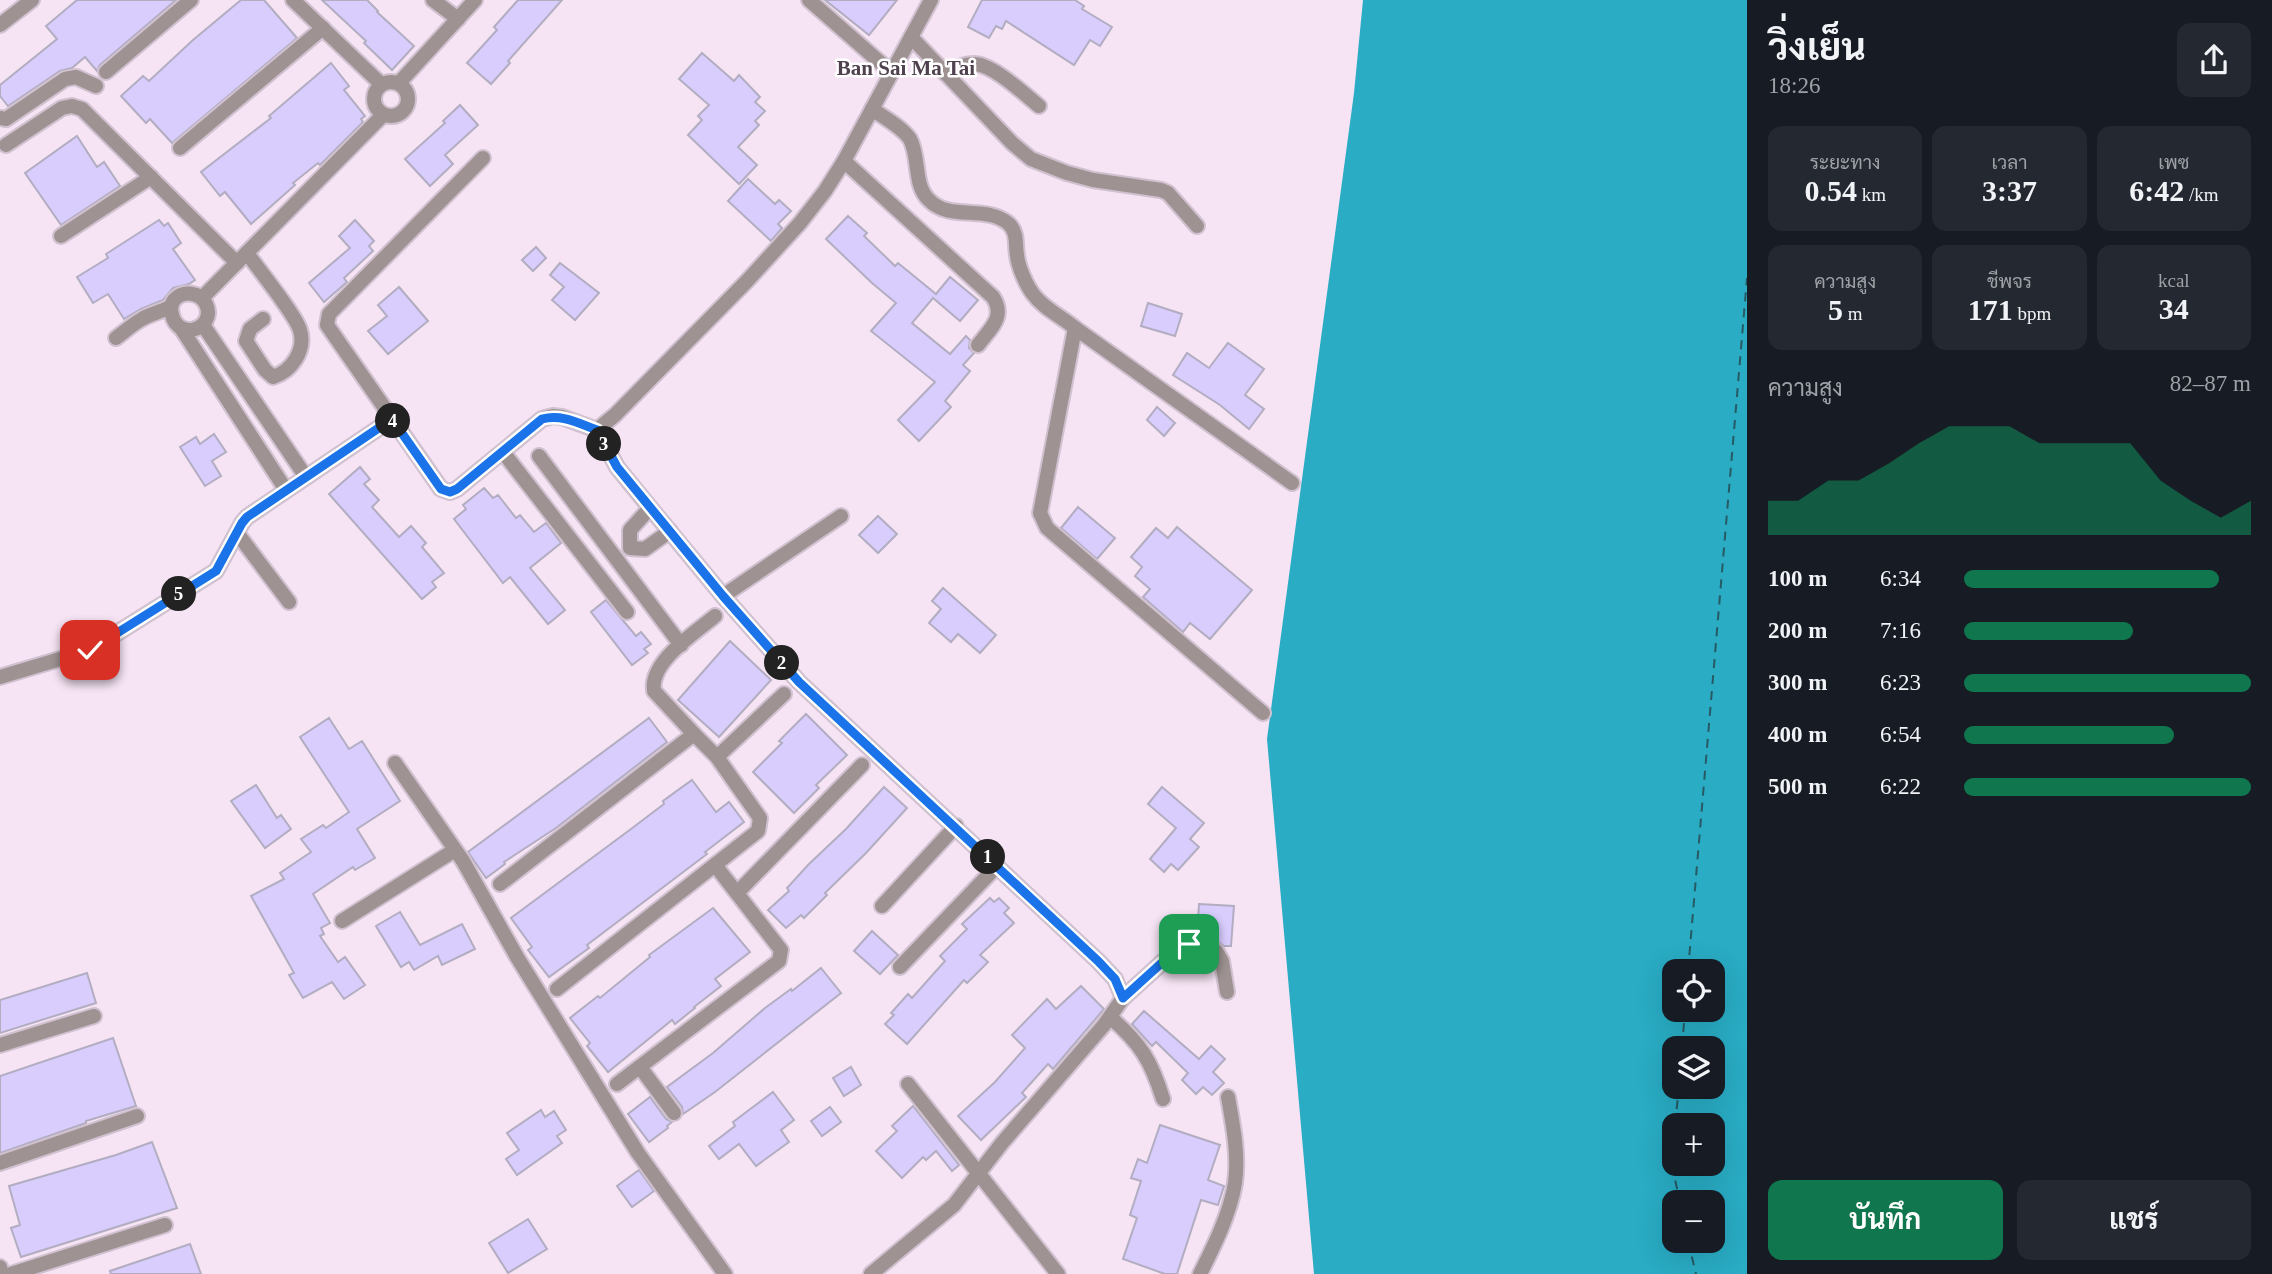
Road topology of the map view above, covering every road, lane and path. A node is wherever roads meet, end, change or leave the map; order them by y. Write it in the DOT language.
graph roads {
  1 [pos="32,0"];
  2 [pos="191,0"];
  3 [pos="293,0"];
  4 [pos="433,0"];
  5 [pos="475,0"];
  6 [pos="809,0"];
  7 [pos="931,0"];
  8 [pos="458,19"];
  9 [pos="0,25"];
  10 [pos="323,29"];
  11 [pos="911,37"];
  12 [pos="106,72"];
  13 [pos="891,72"];
  14 [pos="946,74"];
  15 [pos="399,83"];
  16 [pos="381,84"];
  17 [pos="96,86"];
  18 [pos="1039,106"];
  19 [pos="872,109"];
  20 [pos="383,115"];
  21 [pos="0,118"];
  22 [pos="6,145"];
  23 [pos="180,148"];
  24 [pos="484,158"];
  25 [pos="845,161"];
  26 [pos="151,177"];
  27 [pos="1197,226"];
  28 [pos="61,236"];
  29 [pos="242,258"];
  30 [pos="202,298"];
  31 [pos="171,307"];
  32 [pos="263,319"];
  33 [pos="203,325"];
  34 [pos="181,328"];
  35 [pos="1075,328"];
  36 [pos="116,338"];
  37 [pos="978,345"];
  38 [pos="392,419"];
  39 [pos="597,430"];
  40 [pos="503,452"];
  41 [pos="539,456"];
  42 [pos="306,477"];
  43 [pos="1292,483"];
  44 [pos="286,490"];
  45 [pos="650,508"];
  46 [pos="841,516"];
  47 [pos="670,531"];
  48 [pos="237,533"];
  49 [pos="630,548"];
  50 [pos="617,559"];
  51 [pos="723,596"];
  52 [pos="289,602"];
  53 [pos="628,612"];
  54 [pos="715,616"];
  55 [pos="681,645"];
  56 [pos="0,677"];
  57 [pos="784,694"];
  58 [pos="1263,713"];
  59 [pos="694,734"];
  60 [pos="717,757"];
  61 [pos="395,763"];
  62 [pos="862,765"];
  63 [pos="956,827"];
  64 [pos="455,850"];
  65 [pos="715,865"];
  66 [pos="997,866"];
  67 [pos="500,884"];
  68 [pos="737,892"];
  69 [pos="882,906"];
  70 [pos="342,921"];
  71 [pos="900,967"];
  72 [pos="557,989"];
  73 [pos="1227,992"];
  74 [pos="1123,998"];
  75 [pos="94,1016"];
  76 [pos="1110,1017"];
  77 [pos="0,1045"];
  78 [pos="640,1067"];
  79 [pos="617,1084"];
  80 [pos="908,1084"];
  81 [pos="1228,1097"];
  82 [pos="1163,1099"];
  83 [pos="674,1113"];
  84 [pos="137,1116"];
  85 [pos="0,1163"];
  86 [pos="980,1174"];
  87 [pos="165,1225"];
  88 [pos="0,1267"];
  89 [pos="2,1274"];
  90 [pos="11,1274"];
  91 [pos="725,1274"];
  92 [pos="871,1274"];
  93 [pos="1058,1274"];
  94 [pos="1200,1274"];
  1 -- 9 [label="street"];
  2 -- 12 [label="street"];
  3 -- 10 [label="street"];
  4 -- 8 [label="street"];
  5 -- 8 [label="street"];
  6 -- 13 [label="street"];
  7 -- 11 [label="street"];
  8 -- 15 [label="street"];
  10 -- 16 [label="street"];
  10 -- 23 [label="street"];
  11 -- 13 [label="street"];
  11 -- 14 [label="street"];
  13 -- 19 [label="street"];
  14 -- 18 [label="street"];
  14 -- 27 [label="street"];
  15 -- 16 [label="street"];
  15 -- 20 [label="street"];
  16 -- 20 [label="street"];
  17 -- 21 [label="street"];
  19 -- 25 [label="street"];
  19 -- 35 [label="street"];
  20 -- 29 [label="street"];
  22 -- 26 [label="street"];
  24 -- 38 [label="street"];
  25 -- 37 [label="street"];
  25 -- 39 [label="street"];
  26 -- 28 [label="street"];
  26 -- 29 [label="street"];
  29 -- 30 [label="street"];
  29 -- 32 [label="street"];
  30 -- 31 [label="street"];
  30 -- 33 [label="street"];
  31 -- 34 [label="street"];
  31 -- 36 [label="street"];
  33 -- 34 [label="street"];
  33 -- 42 [label="street"];
  34 -- 44 [label="street"];
  35 -- 43 [label="street"];
  35 -- 58 [label="street"];
  38 -- 40 [label="street"];
  38 -- 42 [label="street"];
  39 -- 40 [label="street"];
  39 -- 45 [label="street"];
  40 -- 53 [label="street"];
  41 -- 50 [label="street"];
  42 -- 44 [label="street"];
  44 -- 48 [label="street"];
  45 -- 47 [label="street"];
  45 -- 49 [label="street"];
  46 -- 51 [label="street"];
  47 -- 49 [label="street"];
  47 -- 51 [label="street"];
  48 -- 52 [label="street"];
  48 -- 56 [label="street"];
  49 -- 50 [label="street"];
  50 -- 55 [label="street"];
  51 -- 63 [label="street"];
  54 -- 55 [label="street"];
  55 -- 59 [label="street"];
  57 -- 60 [label="street"];
  59 -- 60 [label="street"];
  59 -- 67 [label="street"];
  60 -- 65 [label="street"];
  61 -- 64 [label="street"];
  62 -- 68 [label="street"];
  63 -- 66 [label="street"];
  63 -- 69 [label="street"];
  64 -- 70 [label="street"];
  64 -- 91 [label="street"];
  65 -- 68 [label="street"];
  65 -- 72 [label="street"];
  66 -- 71 [label="street"];
  66 -- 74 [label="street"];
  68 -- 78 [label="street"];
  73 -- 74 [label="street"];
  74 -- 76 [label="street"];
  75 -- 77 [label="street"];
  76 -- 82 [label="street"];
  76 -- 86 [label="street"];
  78 -- 79 [label="street"];
  78 -- 83 [label="street"];
  80 -- 86 [label="street"];
  81 -- 94 [label="street"];
  84 -- 85 [label="street"];
  86 -- 92 [label="street"];
  86 -- 93 [label="street"];
  87 -- 90 [label="street"];
  88 -- 89 [label="street"];
}
